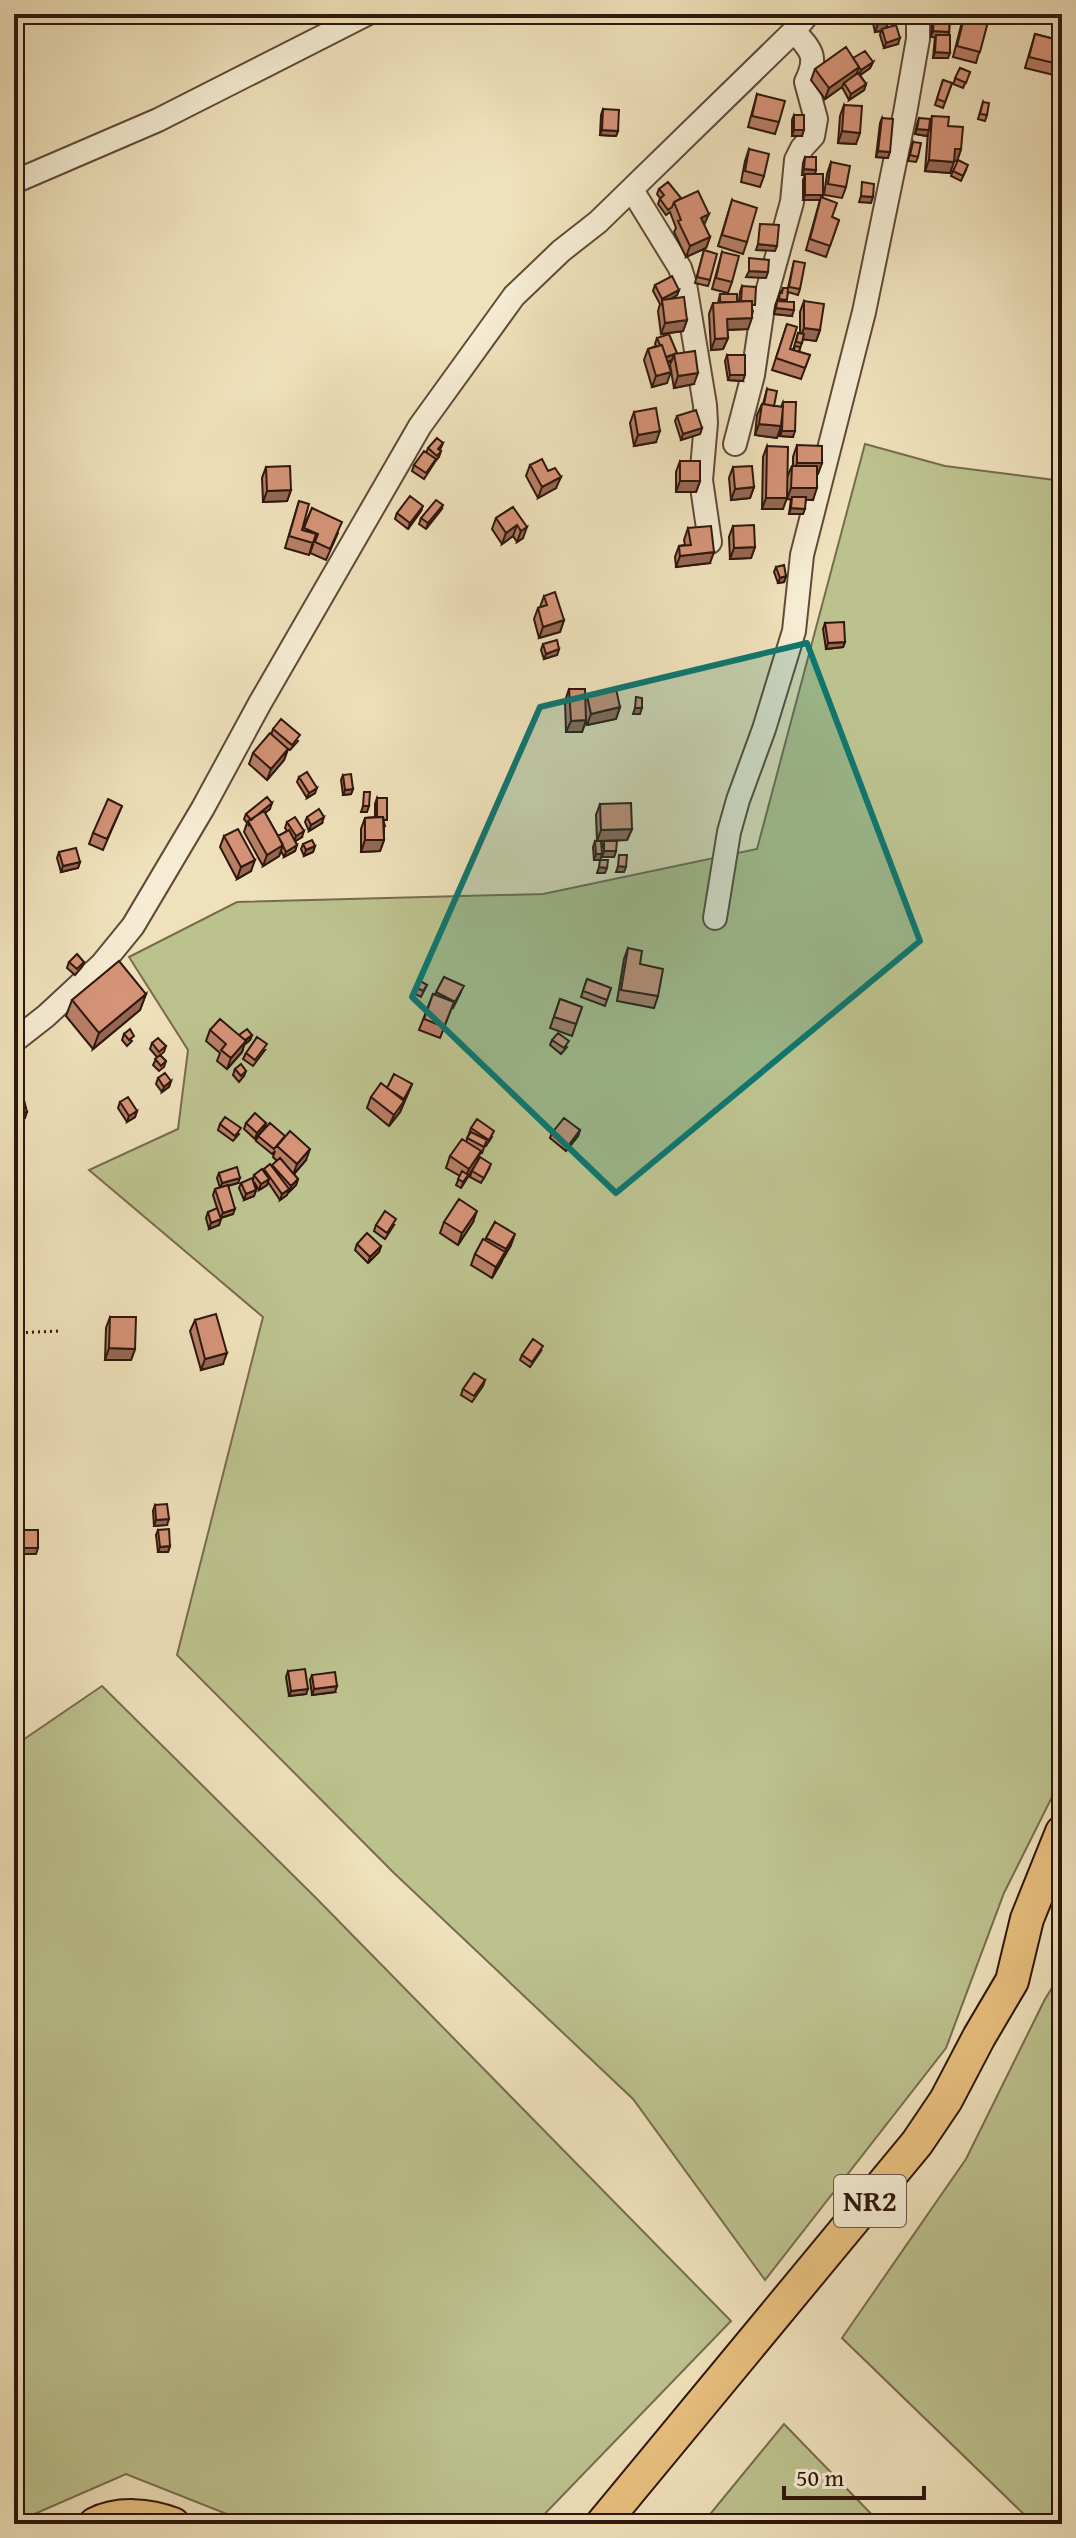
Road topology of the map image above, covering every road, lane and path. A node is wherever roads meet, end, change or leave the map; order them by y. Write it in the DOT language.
graph roads {
  1 [pos="367,14"];
  2 [pos="918,14"];
  3 [pos="801,22"];
  4 [pos="14,182"];
  5 [pos="632,190"];
  6 [pos="735,444"];
  7 [pos="710,542"];
  8 [pos="715,918"];
  9 [pos="14,1041"];
  10 [pos="59,1331"];
  11 [pos="14,1333"];
  12 [pos="1062,1832"];
  13 [pos="95,2524"];
  14 [pos="173,2524"];
  15 [pos="602,2524"];
  1 -- 4 [label="street"];
  2 -- 8 [label="street"];
  3 -- 5 [label="street"];
  3 -- 6 [label="street"];
  5 -- 7 [label="street"];
  5 -- 9 [label="street"];
  10 -- 11 [label="path"];
  12 -- 15 [label="highway, NR2 / NR2"];
  13 -- 14 [label="highway"];
}
